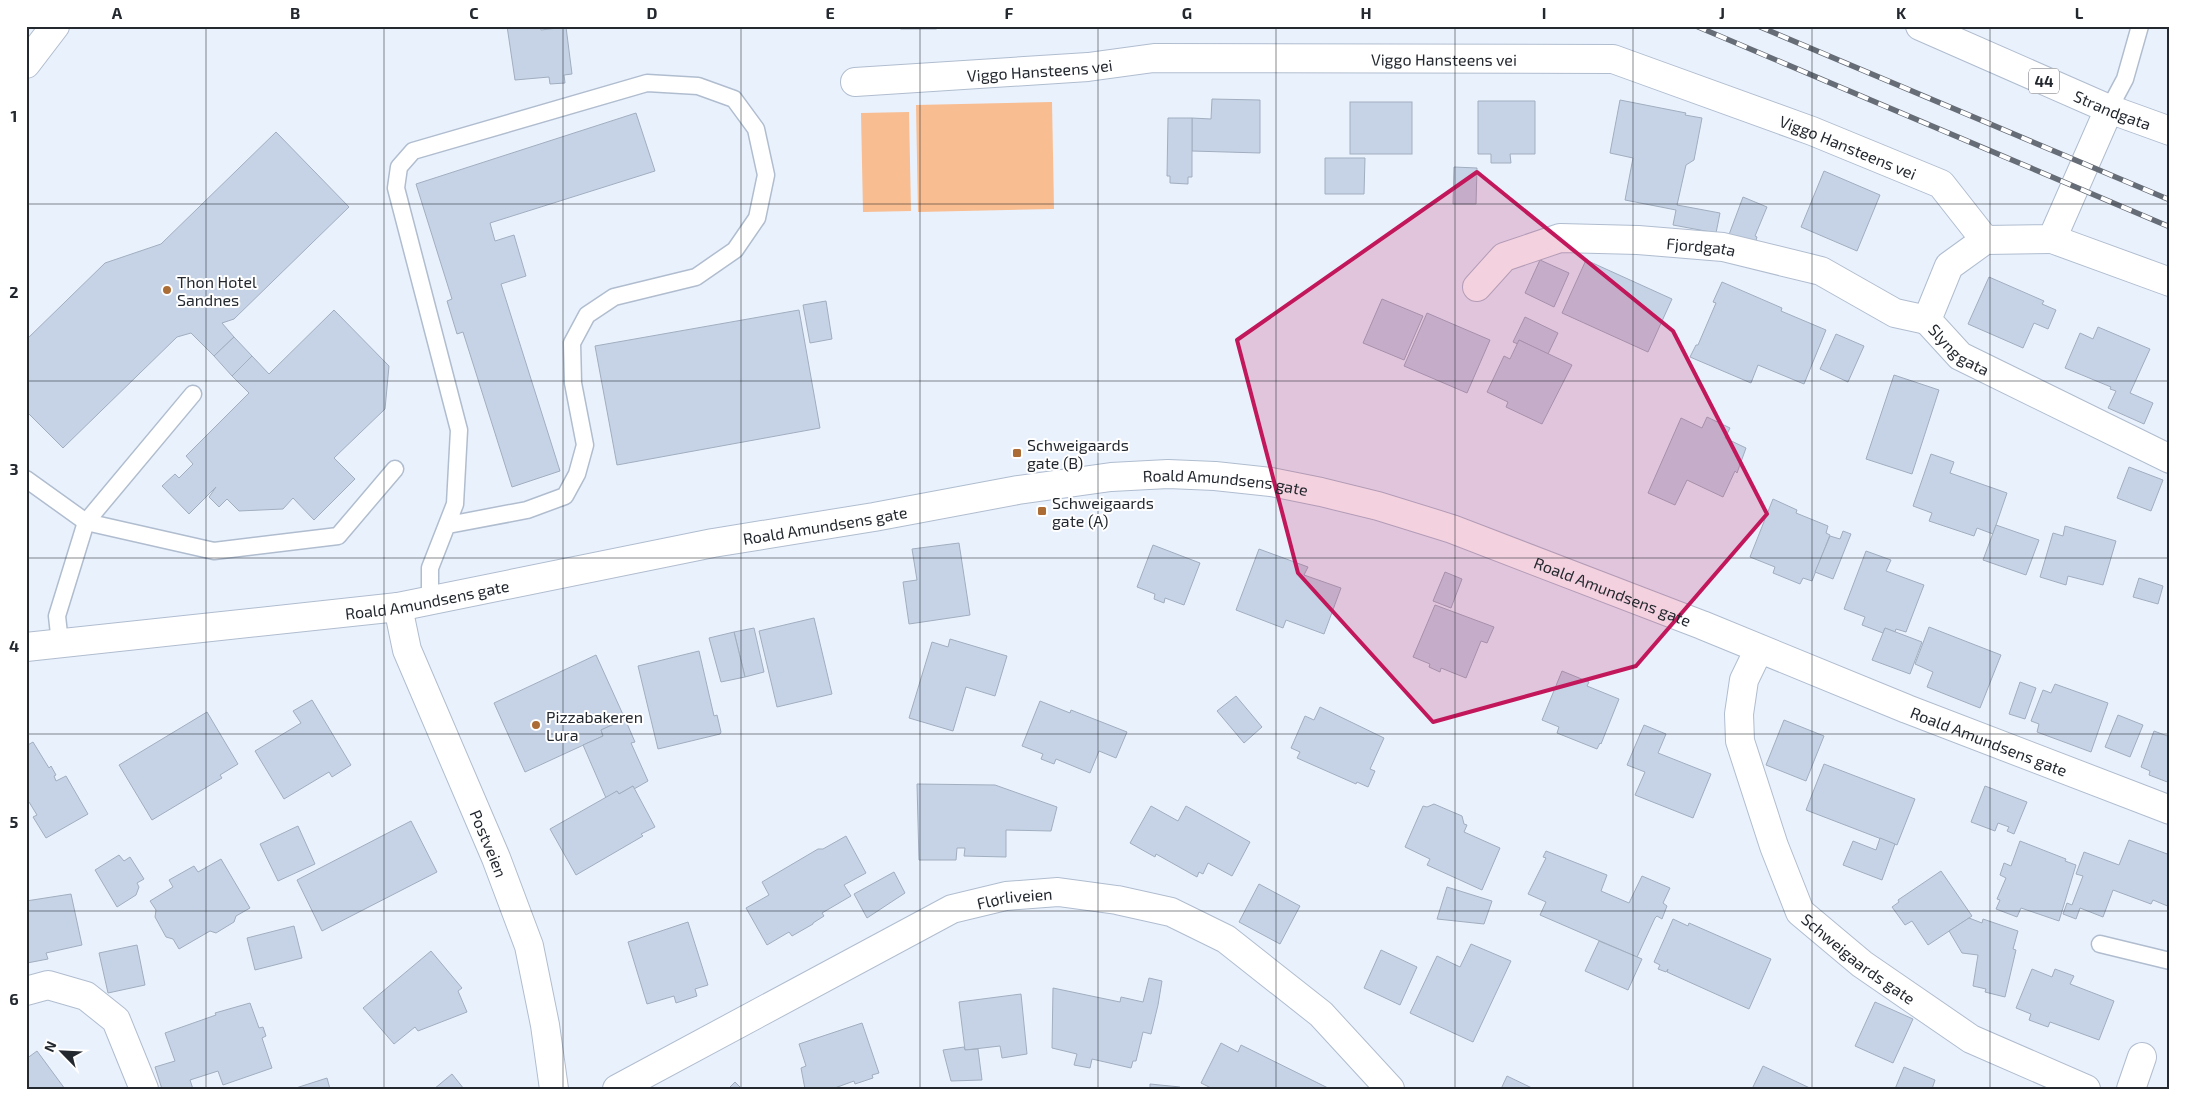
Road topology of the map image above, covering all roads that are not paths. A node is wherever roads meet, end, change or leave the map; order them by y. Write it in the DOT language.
graph roads {
  1 [pos="55,26"];
  2 [pos="1920,26"];
  3 [pos="2140,26"];
  4 [pos="26,64"];
  5 [pos="855,82"];
  6 [pos="2109,109"];
  7 [pos="2170,131"];
  8 [pos="1985,240"];
  9 [pos="2052,240"];
  10 [pos="2170,282"];
  11 [pos="1477,287"];
  12 [pos="1928,320"];
  13 [pos="193,394"];
  14 [pos="2170,459"];
  15 [pos="395,469"];
  16 [pos="27,481"];
  17 [pos="86,522"];
  18 [pos="448,525"];
  19 [pos="430,601"];
  20 [pos="398,607"];
  21 [pos="60,643"];
  22 [pos="26,647"];
  23 [pos="1759,649"];
  24 [pos="2170,810"];
  25 [pos="2100,944"];
  26 [pos="2170,960"];
  27 [pos="26,991"];
  28 [pos="2142,1057"];
  29 [pos="144,1089"];
  30 [pos="554,1089"];
  31 [pos="617,1089"];
  32 [pos="1390,1089"];
  33 [pos="2086,1089"];
  34 [pos="2130,1089"];
  1 -- 4 [label="street"];
  2 -- 6 [label="street, Strandgata / 44"];
  3 -- 6 [label="lane"];
  5 -- 8 [label="street, Viggo Hansteens vei"];
  6 -- 7 [label="street, Strandgata / 44"];
  6 -- 9 [label="street"];
  8 -- 9 [label="street"];
  8 -- 12 [label="street, Slynggata"];
  9 -- 10 [label="street"];
  11 -- 12 [label="street, Fjordgata"];
  12 -- 14 [label="street, Slynggata"];
  13 -- 17 [label="lane"];
  15 -- 17 [label="lane"];
  16 -- 17 [label="lane"];
  17 -- 21 [label="lane"];
  18 -- 18 [label="lane"];
  18 -- 19 [label="lane"];
  19 -- 20 [label="street, Roald Amundsens gate"];
  19 -- 23 [label="street, Roald Amundsens gate"];
  20 -- 21 [label="street, Roald Amundsens gate"];
  20 -- 30 [label="street, Postveien"];
  21 -- 22 [label="street, Roald Amundsens gate"];
  23 -- 24 [label="street, Roald Amundsens gate"];
  23 -- 33 [label="street, Schweigaards gate"];
  25 -- 26 [label="lane"];
  27 -- 29 [label="street"];
  28 -- 34 [label="street"];
  31 -- 32 [label="street, Flørliveien"];
}
